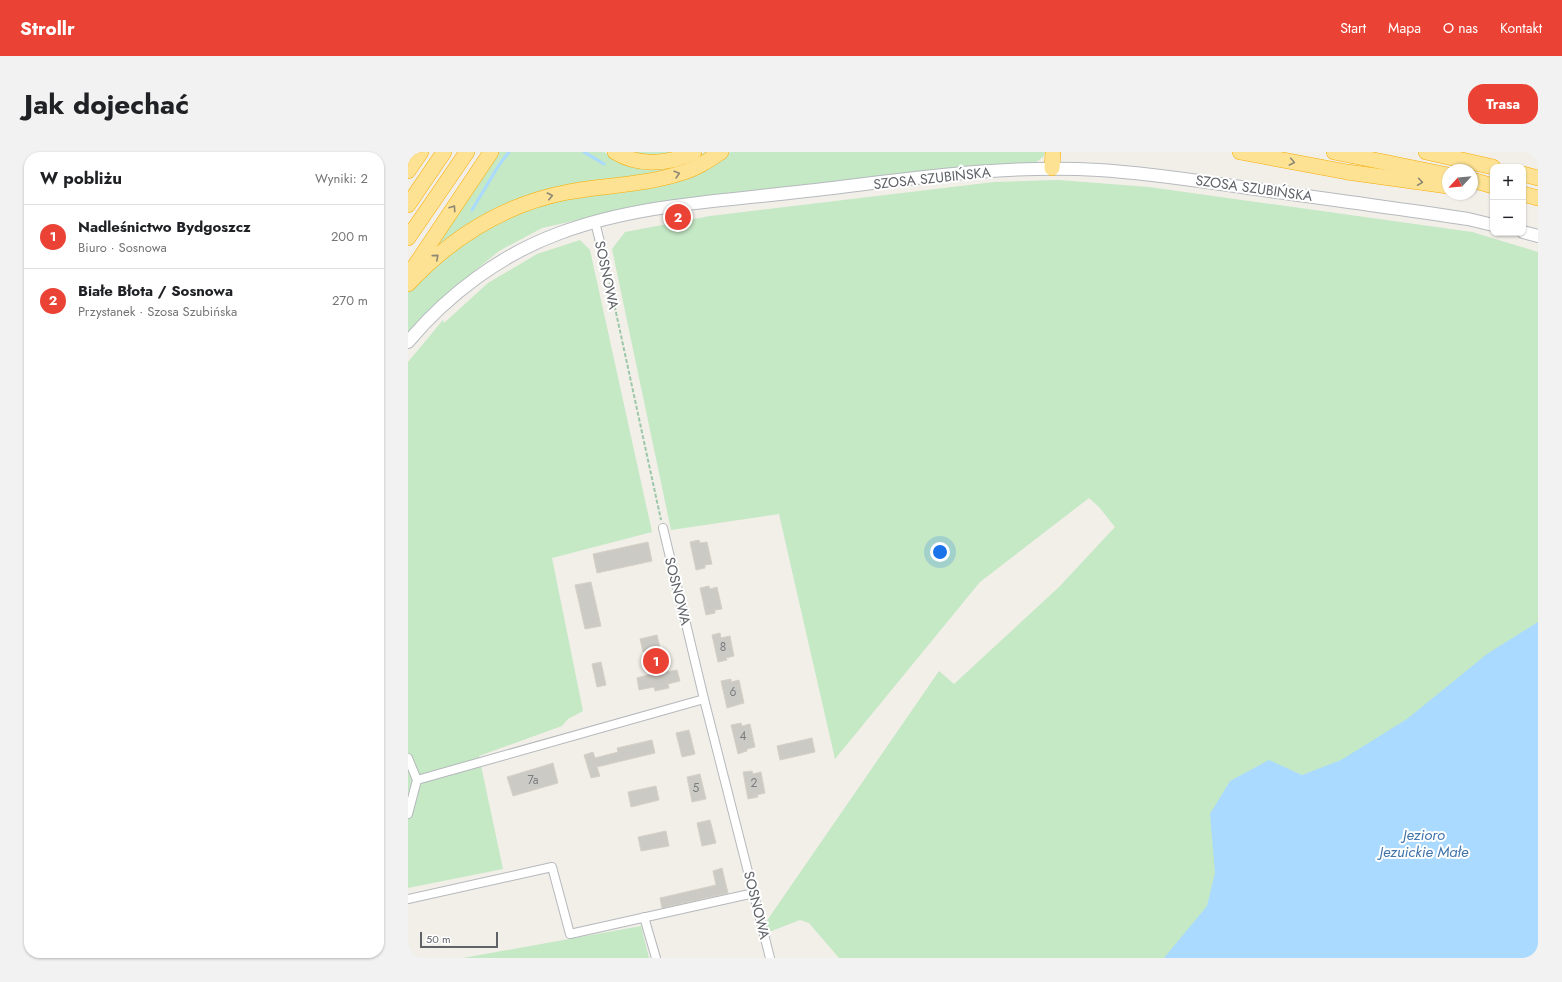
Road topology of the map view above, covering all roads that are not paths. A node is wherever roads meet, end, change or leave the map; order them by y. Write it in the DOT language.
graph roads {
  1 [pos="421,152"];
  2 [pos="444,152"];
  3 [pos="467,152"];
  4 [pos="491,152"];
  5 [pos="615,152"];
  6 [pos="694,152"];
  7 [pos="721,152"];
  8 [pos="1053,152"];
  9 [pos="1240,152"];
  10 [pos="1334,152"];
  11 [pos="1426,152"];
  12 [pos="1490,166"];
  13 [pos="1052,168"];
  14 [pos="408,171"];
  15 [pos="1442,174"];
  16 [pos="1526,175"];
  17 [pos="1538,178"];
  18 [pos="1478,182"];
  19 [pos="1442,185"];
  20 [pos="1490,185"];
  21 [pos="1478,190"];
  22 [pos="1490,192"];
  23 [pos="1526,196"];
  24 [pos="1538,198"];
  25 [pos="408,205"];
  26 [pos="595,222"];
  27 [pos="1490,224"];
  28 [pos="1526,233"];
  29 [pos="1538,236"];
  30 [pos="408,238"];
  31 [pos="605,262"];
  32 [pos="408,275"];
  33 [pos="408,284"];
  34 [pos="408,342"];
  35 [pos="663,528"];
  36 [pos="704,699"];
  37 [pos="408,758"];
  38 [pos="417,780"];
  39 [pos="408,814"];
  40 [pos="754,893"];
  41 [pos="408,899"];
  42 [pos="644,917"];
  43 [pos="656,958"];
  44 [pos="770,958"];
  1 -- 14 [label="highway"];
  2 -- 25 [label="highway"];
  3 -- 30 [label="highway"];
  32 -- 4 [label="highway, one-way"];
  5 -- 6 [label="highway"];
  33 -- 7 [label="highway, one-way"];
  8 -- 13 [label="highway"];
  9 -- 19 [label="highway, one-way"];
  10 -- 15 [label="highway"];
  11 -- 12 [label="highway"];
  13 -- 26 [label="street, SZOSA SZUBIŃSKA"];
  13 -- 27 [label="street, SZOSA SZUBIŃSKA"];
  16 -- 17 [label="highway"];
  18 -- 20 [label="highway"];
  21 -- 22 [label="highway"];
  23 -- 24 [label="highway"];
  26 -- 31 [label="street, SOSNOWA"];
  26 -- 34 [label="street, SZOSA SZUBIŃSKA"];
  28 -- 29 [label="street"];
  35 -- 36 [label="street, SOSNOWA"];
  36 -- 38 [label="street"];
  36 -- 40 [label="street, SOSNOWA"];
  37 -- 38 [label="street"];
  38 -- 39 [label="street"];
  40 -- 42 [label="street"];
  40 -- 44 [label="street, SOSNOWA"];
  41 -- 42 [label="street"];
  42 -- 43 [label="street"];
}
